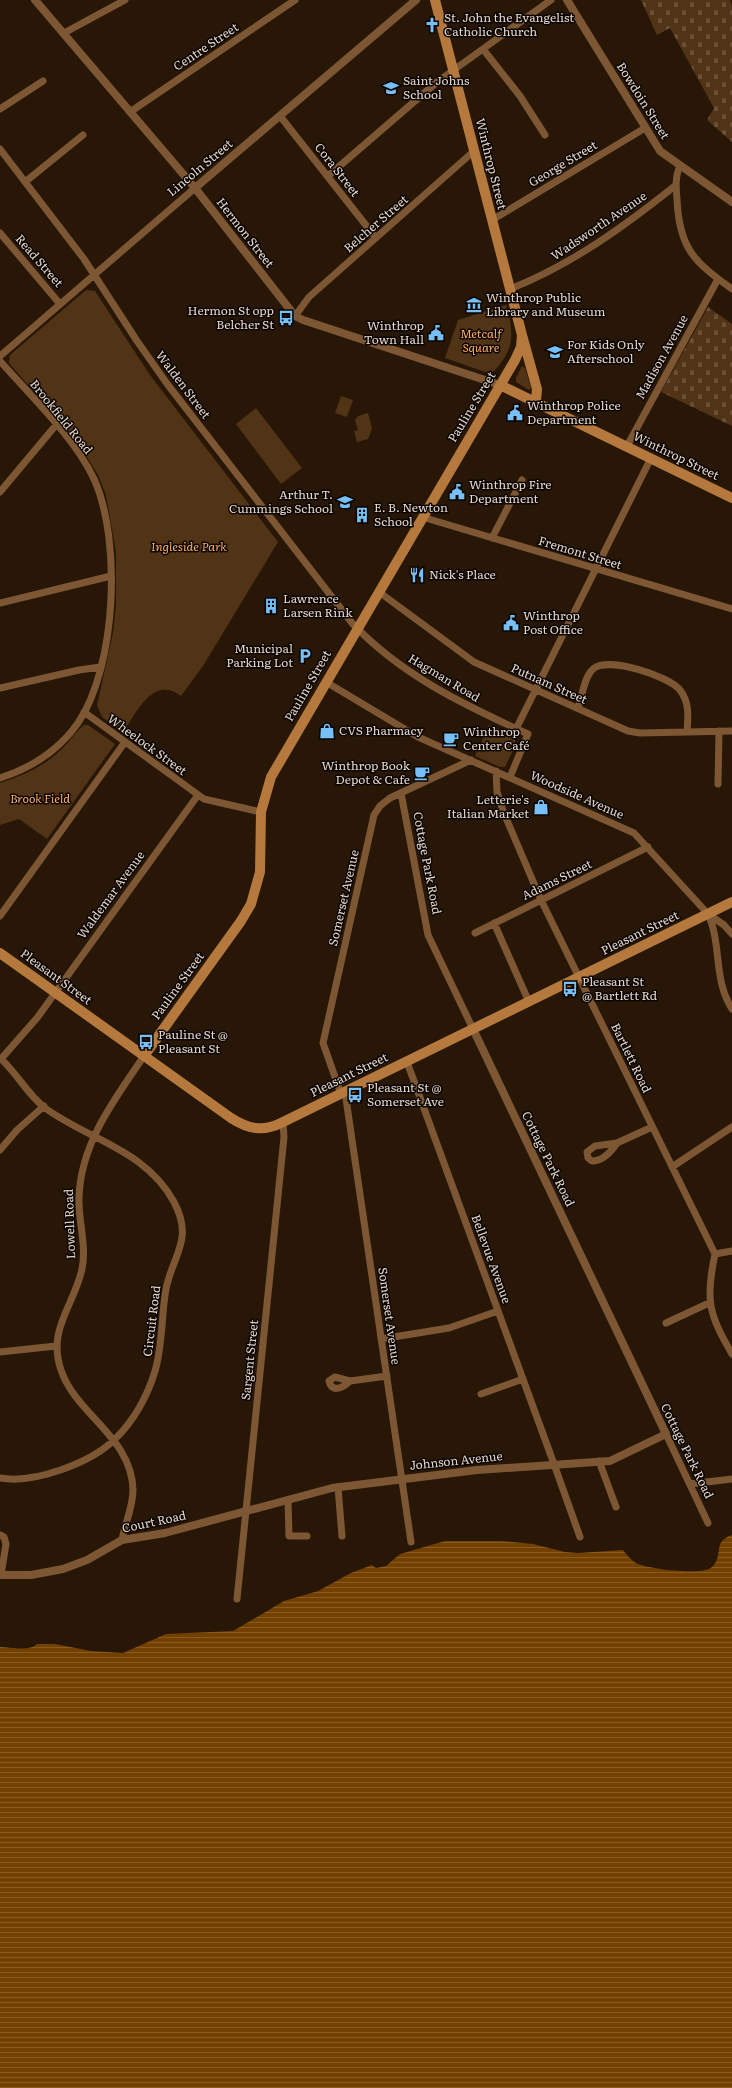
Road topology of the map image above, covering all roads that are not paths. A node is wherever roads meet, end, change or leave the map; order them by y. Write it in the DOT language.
graph roads {
  1 [pos="35,0"];
  2 [pos="125,0"];
  3 [pos="294,0"];
  4 [pos="416,0"];
  5 [pos="435,0"];
  6 [pos="551,0"];
  7 [pos="567,0"];
  8 [pos="64,33"];
  9 [pos="483,49"];
  10 [pos="453,70"];
  11 [pos="43,81"];
  12 [pos="0,110"];
  13 [pos="130,112"];
  14 [pos="280,116"];
  15 [pos="645,128"];
  16 [pos="83,135"];
  17 [pos="545,135"];
  18 [pos="0,149"];
  19 [pos="474,151"];
  20 [pos="680,166"];
  21 [pos="328,176"];
  22 [pos="25,182"];
  23 [pos="676,185"];
  24 [pos="195,188"];
  25 [pos="732,202"];
  26 [pos="492,220"];
  27 [pos="0,233"];
  28 [pos="376,238"];
  29 [pos="94,274"];
  30 [pos="718,279"];
  31 [pos="510,289"];
  32 [pos="732,289"];
  33 [pos="60,304"];
  34 [pos="295,316"];
  35 [pos="522,335"];
  36 [pos="0,356"];
  37 [pos="0,361"];
  38 [pos="500,385"];
  39 [pos="536,401"];
  40 [pos="56,425"];
  41 [pos="627,446"];
  42 [pos="651,458"];
  43 [pos="522,480"];
  44 [pos="0,492"];
  45 [pos="732,498"];
  46 [pos="422,517"];
  47 [pos="492,538"];
  48 [pos="596,569"];
  49 [pos="112,576"];
  50 [pos="379,592"];
  51 [pos="0,603"];
  52 [pos="732,609"];
  53 [pos="357,628"];
  54 [pos="100,667"];
  55 [pos="326,682"];
  56 [pos="0,688"];
  57 [pos="535,690"];
  58 [pos="578,708"];
  59 [pos="84,712"];
  60 [pos="516,729"];
  61 [pos="718,731"];
  62 [pos="732,731"];
  63 [pos="687,732"];
  64 [pos="125,742"];
  65 [pos="471,760"];
  66 [pos="496,771"];
  67 [pos="510,777"];
  68 [pos="0,778"];
  69 [pos="718,784"];
  70 [pos="401,793"];
  71 [pos="198,795"];
  72 [pos="261,812"];
  73 [pos="648,848"];
  74 [pos="541,900"];
  75 [pos="732,902"];
  76 [pos="708,914"];
  77 [pos="0,916"];
  78 [pos="494,923"];
  79 [pos="475,933"];
  80 [pos="732,934"];
  81 [pos="0,953"];
  82 [pos="579,977"];
  83 [pos="55,992"];
  84 [pos="529,1002"];
  85 [pos="732,1009"];
  86 [pos="473,1029"];
  87 [pos="144,1056"];
  88 [pos="1,1059"];
  89 [pos="407,1062"];
  90 [pos="343,1093"];
  91 [pos="44,1106"];
  92 [pos="284,1122"];
  93 [pos="652,1126"];
  94 [pos="732,1127"];
  95 [pos="94,1135"];
  96 [pos="617,1143"];
  97 [pos="0,1150"];
  98 [pos="672,1167"];
  99 [pos="732,1251"];
  100 [pos="715,1254"];
  101 [pos="709,1303"];
  102 [pos="498,1310"];
  103 [pos="666,1322"];
  104 [pos="381,1339"];
  105 [pos="56,1346"];
  106 [pos="0,1352"];
  107 [pos="732,1354"];
  108 [pos="387,1376"];
  109 [pos="522,1379"];
  110 [pos="350,1381"];
  111 [pos="481,1394"];
  112 [pos="666,1434"];
  113 [pos="115,1440"];
  114 [pos="599,1461"];
  115 [pos="554,1464"];
  116 [pos="0,1478"];
  117 [pos="402,1479"];
  118 [pos="732,1479"];
  119 [pos="690,1484"];
  120 [pos="338,1487"];
  121 [pos="288,1500"];
  122 [pos="616,1507"];
  123 [pos="246,1512"];
  124 [pos="708,1523"];
  125 [pos="0,1535"];
  126 [pos="307,1536"];
  127 [pos="342,1536"];
  128 [pos="580,1537"];
  129 [pos="122,1540"];
  130 [pos="411,1542"];
  131 [pos="1,1575"];
  132 [pos="236,1599"];
  1 -- 8 [label="street, Hermon Street"];
  2 -- 8 [label="street"];
  3 -- 13 [label="street, Centre Street"];
  4 -- 14 [label="street, Lincoln Street"];
  5 -- 10 [label="main road, Winthrop Street"];
  6 -- 9 [label="street"];
  7 -- 15 [label="street, Bowdoin Street"];
  8 -- 13 [label="street, Hermon Street"];
  9 -- 10 [label="street"];
  9 -- 17 [label="street"];
  10 -- 19 [label="main road, Winthrop Street"];
  10 -- 21 [label="street"];
  11 -- 12 [label="street"];
  13 -- 24 [label="street, Hermon Street"];
  14 -- 21 [label="street, Cora Street"];
  14 -- 24 [label="street, Lincoln Street"];
  15 -- 20 [label="street, Bowdoin Street"];
  15 -- 26 [label="street, George Street"];
  16 -- 22 [label="street"];
  18 -- 22 [label="street, Walden Street"];
  19 -- 26 [label="main road, Winthrop Street"];
  19 -- 28 [label="street, Belcher Street"];
  20 -- 23 [label="street"];
  20 -- 25 [label="street, Bowdoin Street"];
  21 -- 28 [label="street, Cora Street"];
  22 -- 29 [label="street, Walden Street"];
  23 -- 30 [label="street"];
  23 -- 31 [label="street, Wadsworth Avenue"];
  24 -- 29 [label="street, Lincoln Street"];
  24 -- 34 [label="street, Hermon Street"];
  26 -- 31 [label="main road, Winthrop Street"];
  27 -- 33 [label="street, Read Street"];
  28 -- 34 [label="street, Belcher Street"];
  29 -- 33 [label="street, Lincoln Street"];
  29 -- 53 [label="street, Walden Street"];
  30 -- 32 [label="street"];
  30 -- 41 [label="street, Madison Avenue"];
  31 -- 35 [label="main road, Winthrop Street"];
  33 -- 36 [label="street, Lincoln Street"];
  34 -- 38 [label="street"];
  35 -- 38 [label="main road, Pauline Street"];
  35 -- 39 [label="main road, Winthrop Street"];
  37 -- 40 [label="street, Brookfield Road"];
  38 -- 39 [label="main road, Winthrop Street"];
  38 -- 46 [label="main road, Pauline Street"];
  39 -- 41 [label="main road, Winthrop Street"];
  40 -- 44 [label="street"];
  40 -- 49 [label="street, Brookfield Road"];
  41 -- 42 [label="main road, Winthrop Street"];
  42 -- 45 [label="main road, Winthrop Street"];
  42 -- 48 [label="street"];
  43 -- 47 [label="street"];
  46 -- 47 [label="street, Fremont Street"];
  46 -- 50 [label="main road, Pauline Street"];
  47 -- 48 [label="street, Fremont Street"];
  48 -- 52 [label="street, Fremont Street"];
  48 -- 57 [label="street"];
  49 -- 51 [label="street"];
  49 -- 54 [label="street, Brookfield Road"];
  50 -- 53 [label="main road, Pauline Street"];
  50 -- 57 [label="street, Putnam Street"];
  53 -- 55 [label="main road, Pauline Street"];
  53 -- 60 [label="street, Hagman Road"];
  54 -- 56 [label="street"];
  54 -- 59 [label="street, Brookfield Road"];
  55 -- 65 [label="street, Woodside Avenue"];
  55 -- 72 [label="main road, Pauline Street"];
  57 -- 58 [label="street, Putnam Street"];
  57 -- 60 [label="street"];
  58 -- 63 [label="street, Putnam Street"];
  58 -- 63 [label="street"];
  59 -- 64 [label="street, Wheelock Street"];
  59 -- 68 [label="street, Brookfield Road"];
  60 -- 67 [label="street, Hagman Road"];
  61 -- 62 [label="street, Putnam Street"];
  61 -- 63 [label="street, Putnam Street"];
  61 -- 69 [label="street"];
  64 -- 71 [label="street, Wheelock Street"];
  64 -- 77 [label="street"];
  65 -- 66 [label="street, Woodside Avenue"];
  65 -- 70 [label="street, Somerset Avenue"];
  66 -- 67 [label="street, Woodside Avenue"];
  66 -- 74 [label="street, Bartlett Road"];
  67 -- 73 [label="street, Woodside Avenue"];
  70 -- 86 [label="street, Cottage Park Road"];
  70 -- 90 [label="street, Somerset Avenue"];
  71 -- 72 [label="street"];
  71 -- 83 [label="street, Waldemar Avenue"];
  72 -- 87 [label="main road, Pauline Street"];
  73 -- 74 [label="street, Adams Street"];
  73 -- 76 [label="street, Woodside Avenue"];
  74 -- 78 [label="street, Adams Street"];
  74 -- 82 [label="street, Bartlett Road"];
  75 -- 76 [label="main road, Pleasant Street"];
  76 -- 80 [label="street"];
  76 -- 82 [label="main road, Pleasant Street"];
  76 -- 85 [label="street, Woodside Avenue"];
  78 -- 79 [label="street, Adams Street"];
  78 -- 84 [label="street"];
  81 -- 83 [label="main road, Pleasant Street"];
  82 -- 84 [label="main road, Pleasant Street"];
  82 -- 93 [label="street, Bartlett Road"];
  83 -- 87 [label="main road, Pleasant Street"];
  83 -- 88 [label="street, Waldemar Avenue"];
  84 -- 86 [label="main road, Pleasant Street"];
  86 -- 89 [label="main road, Pleasant Street"];
  86 -- 112 [label="street, Cottage Park Road"];
  87 -- 92 [label="main road, Pleasant Street"];
  87 -- 95 [label="street, Lowell Road"];
  88 -- 91 [label="street, Circuit Road"];
  89 -- 90 [label="main road, Pleasant Street"];
  89 -- 102 [label="street, Bellevue Avenue"];
  90 -- 92 [label="main road, Pleasant Street"];
  90 -- 104 [label="street, Somerset Avenue"];
  91 -- 95 [label="street, Circuit Road"];
  91 -- 97 [label="street"];
  92 -- 123 [label="street, Sargent Street"];
  93 -- 96 [label="street"];
  93 -- 98 [label="street, Bartlett Road"];
  94 -- 98 [label="street"];
  95 -- 105 [label="street, Lowell Road"];
  95 -- 113 [label="street, Circuit Road"];
  98 -- 100 [label="street, Bartlett Road"];
  99 -- 100 [label="street"];
  100 -- 101 [label="street"];
  101 -- 103 [label="street"];
  101 -- 107 [label="street"];
  102 -- 104 [label="street"];
  102 -- 109 [label="street, Bellevue Avenue"];
  104 -- 108 [label="street, Somerset Avenue"];
  105 -- 106 [label="street"];
  105 -- 113 [label="street, Lowell Road"];
  108 -- 110 [label="street"];
  108 -- 117 [label="street, Somerset Avenue"];
  109 -- 111 [label="street"];
  109 -- 115 [label="street, Bellevue Avenue"];
  112 -- 114 [label="street, Johnson Avenue"];
  112 -- 119 [label="street, Cottage Park Road"];
  113 -- 116 [label="street"];
  113 -- 129 [label="street"];
  114 -- 115 [label="street, Johnson Avenue"];
  114 -- 122 [label="street"];
  115 -- 117 [label="street, Johnson Avenue"];
  115 -- 128 [label="street, Bellevue Avenue"];
  117 -- 120 [label="street, Johnson Avenue"];
  117 -- 130 [label="street, Somerset Avenue"];
  118 -- 119 [label="street"];
  119 -- 124 [label="street, Cottage Park Road"];
  120 -- 121 [label="street, Johnson Avenue"];
  120 -- 127 [label="street"];
  121 -- 123 [label="street, Johnson Avenue"];
  121 -- 126 [label="street"];
  123 -- 129 [label="street, Court Road"];
  123 -- 132 [label="street, Sargent Street"];
  125 -- 131 [label="street"];
  129 -- 131 [label="street, Court Road"];
}
